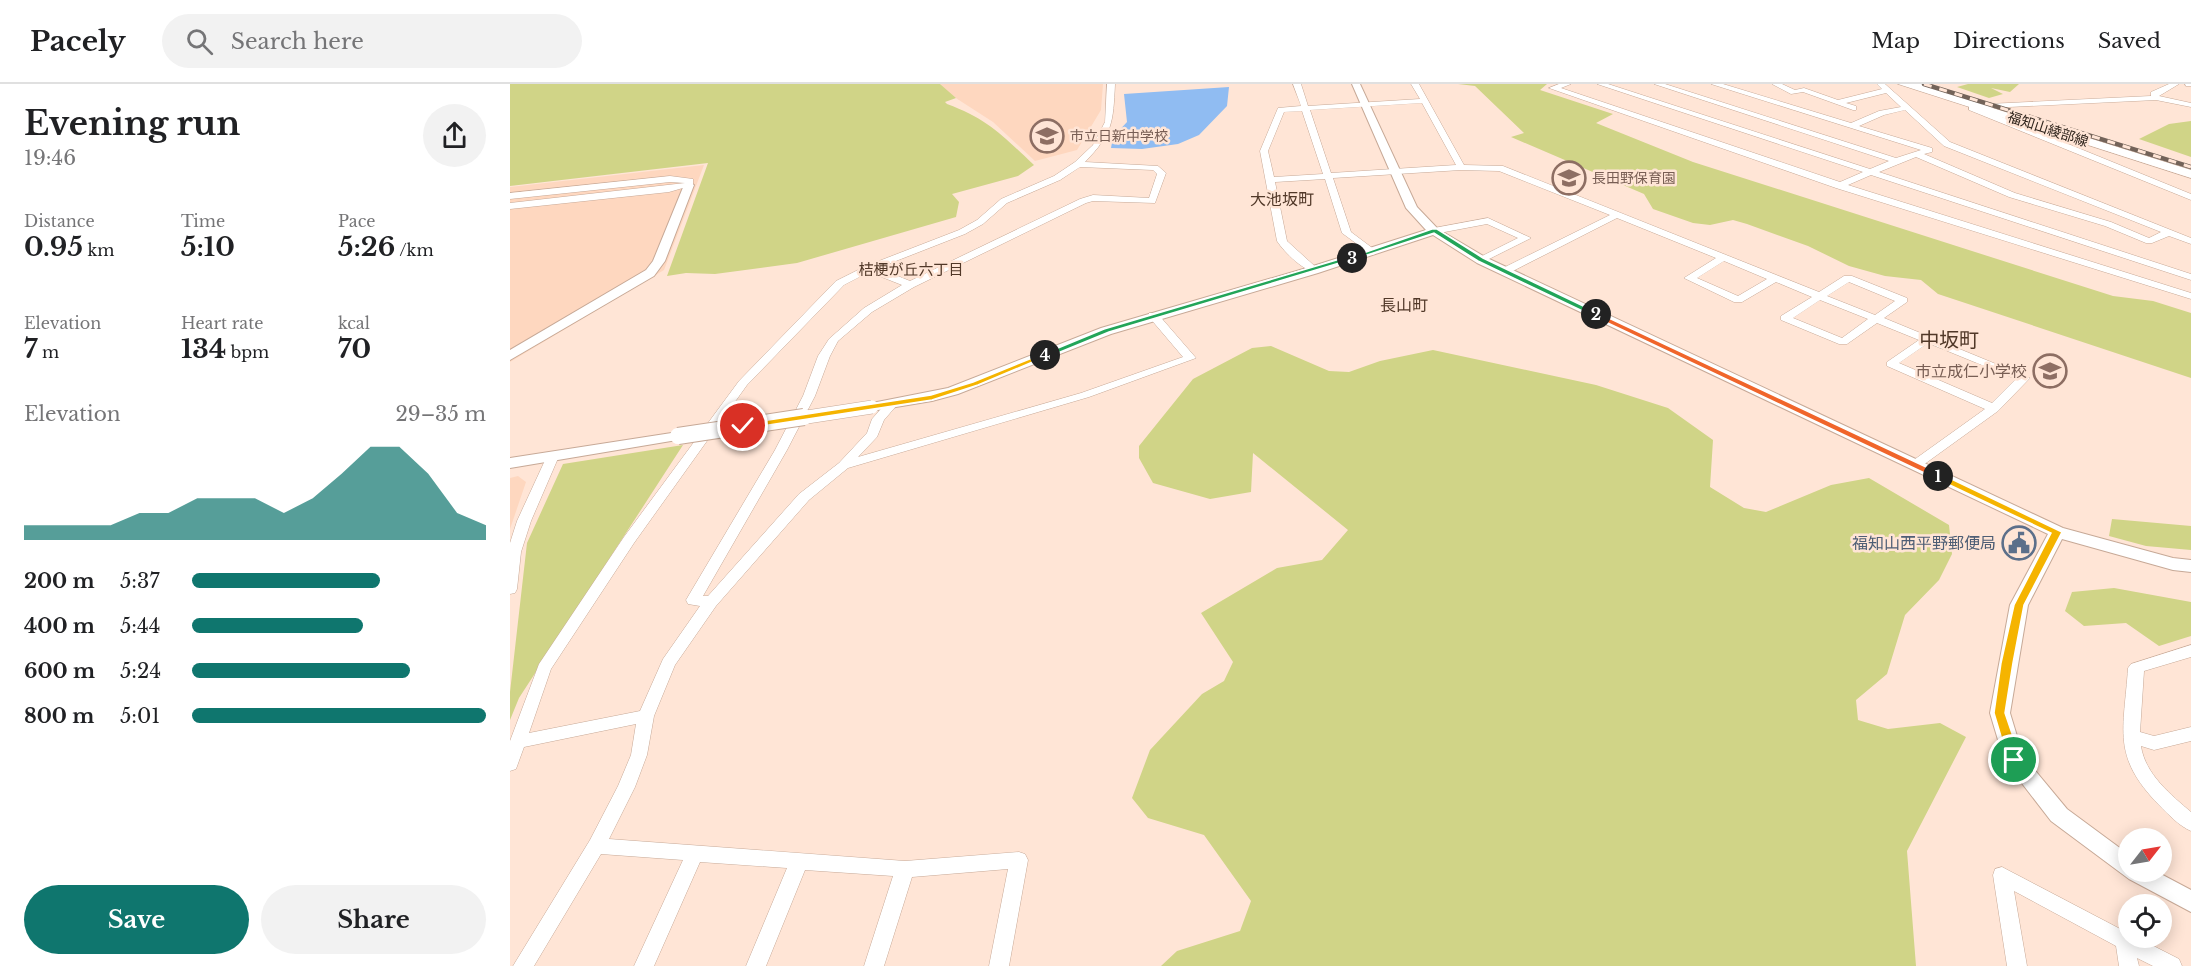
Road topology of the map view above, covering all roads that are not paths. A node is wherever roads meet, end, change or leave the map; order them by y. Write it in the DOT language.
graph roads {
  1 [pos="1111,84"];
  2 [pos="1298,84"];
  3 [pos="1356,84"];
  4 [pos="1415,84"];
  5 [pos="1567,84"];
  6 [pos="1601,84"];
  7 [pos="1658,84"];
  8 [pos="1776,84"];
  9 [pos="1904,84"];
  10 [pos="1914,84"];
  11 [pos="2175,84"];
  12 [pos="1717,85"];
  13 [pos="1885,87"];
  14 [pos="1694,95"];
  15 [pos="2156,98"];
  16 [pos="1957,100"];
  17 [pos="1424,101"];
  18 [pos="1839,102"];
  19 [pos="1365,105"];
  20 [pos="1666,105"];
  21 [pos="2191,105"];
  22 [pos="1306,108"];
  23 [pos="1853,108"];
  24 [pos="1905,108"];
  25 [pos="1656,109"];
  26 [pos="1806,112"];
  27 [pos="1645,113"];
  28 [pos="1635,116"];
  29 [pos="1780,122"];
  30 [pos="1852,126"];
  31 [pos="1751,133"];
  32 [pos="1741,137"];
  33 [pos="1731,141"];
  34 [pos="1720,145"];
  35 [pos="1952,146"];
  36 [pos="1929,150"];
  37 [pos="1916,154"];
  38 [pos="1896,161"];
  39 [pos="1078,164"];
  40 [pos="1461,167"];
  41 [pos="1396,172"];
  42 [pos="1870,172"];
  43 [pos="2191,174"];
  44 [pos="1329,176"];
  45 [pos="1269,180"];
  46 [pos="689,185"];
  47 [pos="1839,186"];
  48 [pos="510,196"];
  49 [pos="2191,197"];
  50 [pos="510,206"];
  51 [pos="1619,214"];
  52 [pos="1434,231"];
  53 [pos="2169,232"];
  54 [pos="2191,241"];
  55 [pos="1372,252"];
  56 [pos="1724,257"];
  57 [pos="1481,260"];
  58 [pos="869,268"];
  59 [pos="1314,270"];
  60 [pos="1505,271"];
  61 [pos="2191,276"];
  62 [pos="1776,278"];
  63 [pos="910,285"];
  64 [pos="1819,296"];
  65 [pos="2191,296"];
  66 [pos="1153,315"];
  67 [pos="1877,320"];
  68 [pos="1926,340"];
  69 [pos="510,357"];
  70 [pos="891,405"];
  71 [pos="1994,408"];
  72 [pos="553,456"];
  73 [pos="510,463"];
  74 [pos="1915,465"];
  75 [pos="843,466"];
  76 [pos="2057,532"];
  77 [pos="2191,566"];
  78 [pos="510,589"];
  79 [pos="711,602"];
  80 [pos="2191,651"];
  81 [pos="646,716"];
  82 [pos="2191,734"];
  83 [pos="2133,737"];
  84 [pos="520,741"];
  85 [pos="510,764"];
  86 [pos="2191,822"];
  87 [pos="596,846"];
  88 [pos="695,853"];
  89 [pos="2118,859"];
  90 [pos="799,861"];
  91 [pos="905,869"];
  92 [pos="2156,882"];
  93 [pos="2191,902"];
  94 [pos="2118,937"];
  95 [pos="2126,948"];
  96 [pos="2138,948"];
  97 [pos="523,966"];
  98 [pos="644,966"];
  99 [pos="756,966"];
  100 [pos="874,966"];
  101 [pos="999,966"];
  102 [pos="2017,966"];
  103 [pos="2129,966"];
  104 [pos="2172,966"];
  1 -- 39 [label="street"];
  2 -- 22 [label="street"];
  3 -- 19 [label="street"];
  4 -- 17 [label="street"];
  5 -- 28 [label="street"];
  6 -- 20 [label="street"];
  7 -- 14 [label="street"];
  8 -- 18 [label="street"];
  9 -- 16 [label="main road, 福知山綾部線"];
  10 -- 15 [label="street"];
  11 -- 15 [label="street"];
  12 -- 14 [label="street"];
  12 -- 26 [label="street"];
  13 -- 18 [label="street"];
  13 -- 24 [label="street"];
  14 -- 20 [label="street"];
  14 -- 29 [label="street"];
  15 -- 21 [label="street"];
  16 -- 43 [label="main road, 福知山綾部線"];
  16 -- 49 [label="street"];
  17 -- 19 [label="street"];
  17 -- 40 [label="street"];
  18 -- 23 [label="street"];
  19 -- 22 [label="street"];
  19 -- 41 [label="street"];
  20 -- 25 [label="street"];
  20 -- 31 [label="street"];
  22 -- 44 [label="street"];
  22 -- 45 [label="street"];
  24 -- 30 [label="street"];
  24 -- 35 [label="street"];
  26 -- 29 [label="street"];
  26 -- 30 [label="street"];
  27 -- 28 [label="street"];
  28 -- 34 [label="street"];
  29 -- 31 [label="street"];
  29 -- 38 [label="street"];
  30 -- 36 [label="street"];
  31 -- 32 [label="street"];
  31 -- 42 [label="street"];
  33 -- 34 [label="street"];
  34 -- 47 [label="street"];
  35 -- 36 [label="street"];
  35 -- 53 [label="street"];
  36 -- 37 [label="street"];
  37 -- 38 [label="street"];
  37 -- 53 [label="street"];
  38 -- 42 [label="street"];
  39 -- 58 [label="street"];
  39 -- 63 [label="street"];
  40 -- 41 [label="street"];
  40 -- 51 [label="street"];
  41 -- 44 [label="street"];
  41 -- 52 [label="street"];
  42 -- 47 [label="street"];
  42 -- 61 [label="street"];
  44 -- 45 [label="street"];
  44 -- 55 [label="street"];
  45 -- 59 [label="street"];
  46 -- 48 [label="street"];
  46 -- 50 [label="street"];
  46 -- 69 [label="street"];
  47 -- 65 [label="street"];
  51 -- 56 [label="street"];
  51 -- 60 [label="street"];
  52 -- 55 [label="street"];
  52 -- 57 [label="street"];
  52 -- 57 [label="street"];
  53 -- 54 [label="street"];
  55 -- 59 [label="street"];
  56 -- 62 [label="street"];
  56 -- 62 [label="street"];
  57 -- 60 [label="street"];
  58 -- 63 [label="street"];
  58 -- 84 [label="street"];
  59 -- 66 [label="street"];
  60 -- 74 [label="street"];
  62 -- 64 [label="street"];
  63 -- 79 [label="street"];
  64 -- 67 [label="street"];
  64 -- 67 [label="street"];
  64 -- 67 [label="street"];
  66 -- 70 [label="street"];
  66 -- 75 [label="street"];
  67 -- 68 [label="street"];
  68 -- 71 [label="street"];
  68 -- 71 [label="street"];
  70 -- 72 [label="street, bridge"];
  70 -- 75 [label="street"];
  71 -- 74 [label="street"];
  72 -- 73 [label="street"];
  72 -- 78 [label="street"];
  74 -- 76 [label="street"];
  75 -- 79 [label="street"];
  76 -- 77 [label="street"];
  76 -- 89 [label="street"];
  79 -- 81 [label="street"];
  80 -- 83 [label="street"];
  81 -- 84 [label="street"];
  81 -- 87 [label="street"];
  82 -- 83 [label="street"];
  83 -- 86 [label="street"];
  84 -- 85 [label="street"];
  87 -- 88 [label="street"];
  87 -- 97 [label="street"];
  88 -- 90 [label="street"];
  88 -- 98 [label="street"];
  90 -- 91 [label="street"];
  90 -- 99 [label="street"];
  91 -- 100 [label="street"];
  91 -- 101 [label="street"];
  92 -- 93 [label="street"];
  94 -- 102 [label="street"];
  95 -- 103 [label="street"];
  96 -- 104 [label="street"];
}
